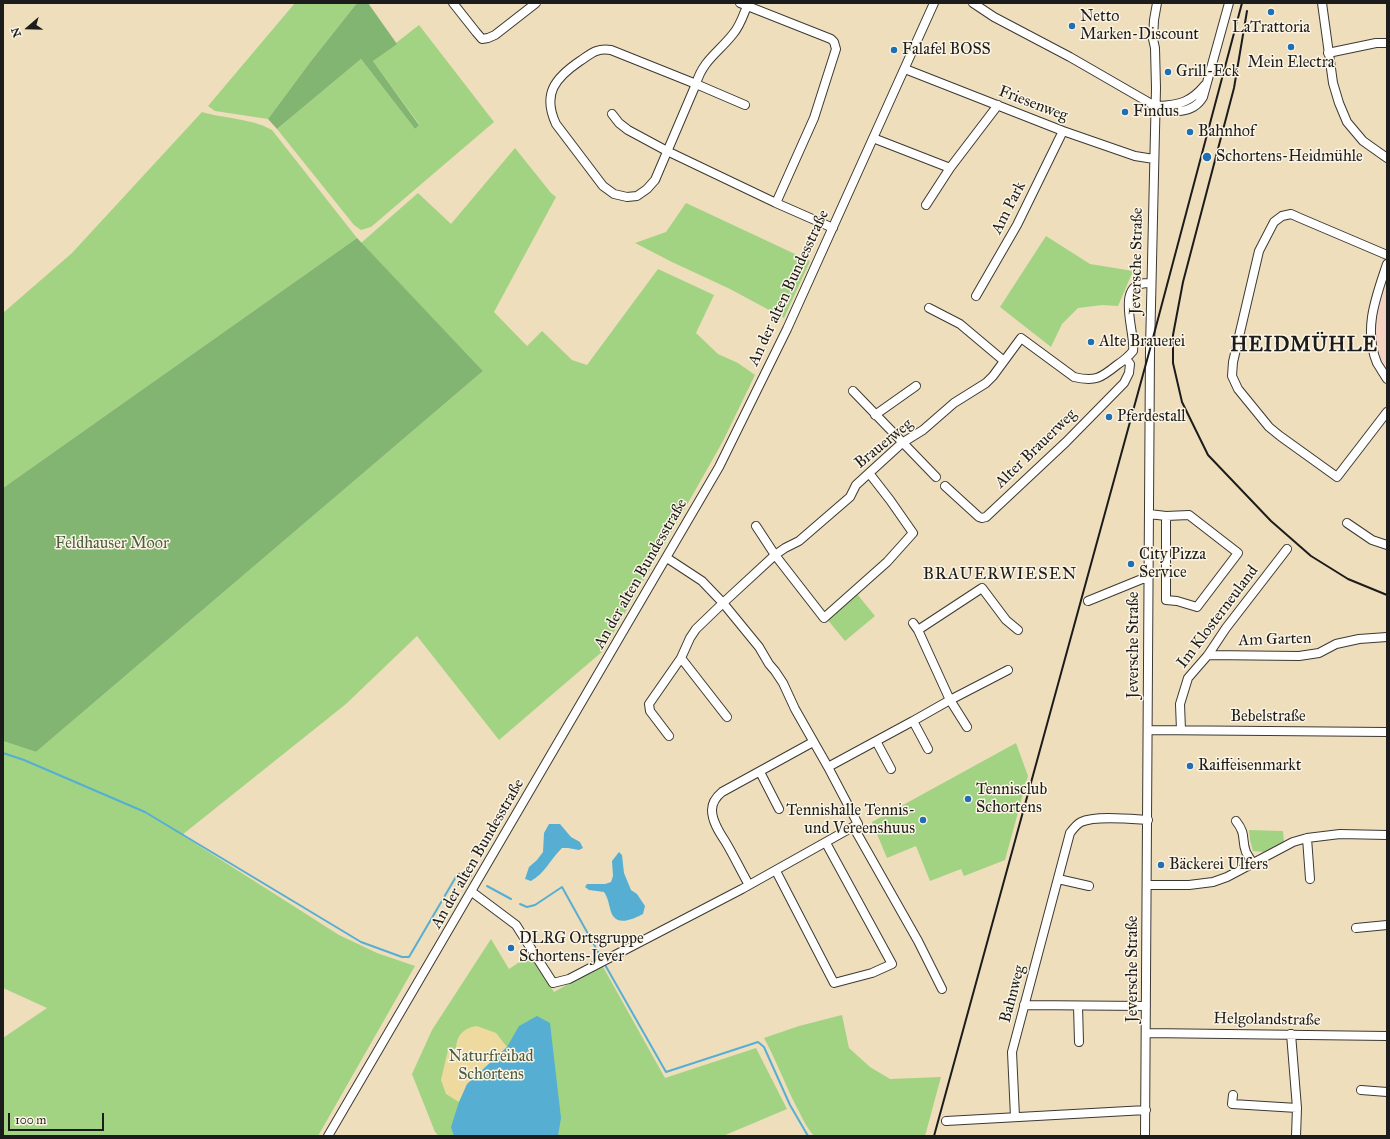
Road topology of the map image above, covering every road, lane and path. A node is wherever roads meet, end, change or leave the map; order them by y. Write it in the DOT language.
graph roads {
  1 [pos="454,3"];
  2 [pos="536,3"];
  3 [pos="934,3"];
  4 [pos="967,3"];
  5 [pos="1157,3"];
  6 [pos="1229,3"];
  7 [pos="1322,3"];
  8 [pos="743,4"];
  9 [pos="974,4"];
  10 [pos="1387,43"];
  11 [pos="1328,53"];
  12 [pos="905,69"];
  13 [pos="696,84"];
  14 [pos="744,105"];
  15 [pos="998,105"];
  16 [pos="1155,106"];
  17 [pos="612,114"];
  18 [pos="1063,131"];
  19 [pos="873,138"];
  20 [pos="667,151"];
  21 [pos="1387,158"];
  22 [pos="1154,159"];
  23 [pos="950,168"];
  24 [pos="776,203"];
  25 [pos="926,205"];
  26 [pos="833,228"];
  27 [pos="1387,255"];
  28 [pos="1387,264"];
  29 [pos="1150,283"];
  30 [pos="976,296"];
  31 [pos="929,308"];
  32 [pos="1126,359"];
  33 [pos="1004,361"];
  34 [pos="1387,379"];
  35 [pos="916,386"];
  36 [pos="853,391"];
  37 [pos="1387,412"];
  38 [pos="875,415"];
  39 [pos="902,443"];
  40 [pos="869,473"];
  41 [pos="936,477"];
  42 [pos="945,486"];
  43 [pos="1149,514"];
  44 [pos="1166,516"];
  45 [pos="1347,523"];
  46 [pos="756,526"];
  47 [pos="1387,545"];
  48 [pos="1287,549"];
  49 [pos="775,555"];
  50 [pos="667,558"];
  51 [pos="1148,579"];
  52 [pos="1088,601"];
  53 [pos="723,602"];
  54 [pos="1018,630"];
  55 [pos="1387,637"];
  56 [pos="1208,655"];
  57 [pos="680,658"];
  58 [pos="1008,670"];
  59 [pos="950,700"];
  60 [pos="727,717"];
  61 [pos="913,721"];
  62 [pos="967,727"];
  63 [pos="1148,730"];
  64 [pos="1181,730"];
  65 [pos="1387,732"];
  66 [pos="669,736"];
  67 [pos="876,741"];
  68 [pos="813,742"];
  69 [pos="928,749"];
  70 [pos="828,767"];
  71 [pos="891,769"];
  72 [pos="760,772"];
  73 [pos="779,809"];
  74 [pos="1148,820"];
  75 [pos="1236,821"];
  76 [pos="854,828"];
  77 [pos="1387,836"];
  78 [pos="1307,838"];
  79 [pos="826,843"];
  80 [pos="1253,864"];
  81 [pos="776,871"];
  82 [pos="1058,879"];
  83 [pos="1310,879"];
  84 [pos="749,885"];
  85 [pos="1147,885"];
  86 [pos="1089,886"];
  87 [pos="472,892"];
  88 [pos="1387,925"];
  89 [pos="1356,928"];
  90 [pos="942,989"];
  91 [pos="1024,1005"];
  92 [pos="1078,1006"];
  93 [pos="1146,1006"];
  94 [pos="1147,1033"];
  95 [pos="1291,1034"];
  96 [pos="1387,1036"];
  97 [pos="1079,1042"];
  98 [pos="1361,1090"];
  99 [pos="1387,1092"];
  100 [pos="1233,1096"];
  101 [pos="1297,1108"];
  102 [pos="1146,1110"];
  103 [pos="1015,1118"];
  104 [pos="946,1121"];
  105 [pos="328,1136"];
  106 [pos="1145,1136"];
  107 [pos="1296,1136"];
  1 -- 2 [label="street"];
  3 -- 12 [label="street, An der alten Bundesstraße"];
  4 -- 9 [label="street"];
  5 -- 16 [label="street, Jeversche Straße"];
  6 -- 16 [label="street"];
  7 -- 11 [label="street"];
  8 -- 13 [label="street"];
  8 -- 24 [label="street"];
  9 -- 16 [label="street"];
  10 -- 11 [label="street"];
  11 -- 21 [label="street"];
  12 -- 15 [label="street, Friesenweg"];
  12 -- 19 [label="street, An der alten Bundesstraße"];
  13 -- 14 [label="street"];
  13 -- 20 [label="street"];
  13 -- 20 [label="street"];
  15 -- 18 [label="street, Friesenweg"];
  15 -- 23 [label="street"];
  16 -- 22 [label="street, Jeversche Straße"];
  17 -- 20 [label="street"];
  18 -- 22 [label="street, Friesenweg"];
  18 -- 30 [label="street, Am Park"];
  19 -- 23 [label="street"];
  19 -- 26 [label="street, An der alten Bundesstraße"];
  20 -- 24 [label="street"];
  22 -- 29 [label="street, Jeversche Straße"];
  23 -- 25 [label="street"];
  24 -- 26 [label="street"];
  26 -- 50 [label="street, An der alten Bundesstraße"];
  27 -- 37 [label="street"];
  28 -- 34 [label="street"];
  29 -- 32 [label="street"];
  29 -- 43 [label="street, Jeversche Straße"];
  31 -- 33 [label="street"];
  32 -- 33 [label="street, Brauerweg"];
  32 -- 42 [label="street, Alter Brauerweg"];
  33 -- 39 [label="street, Brauerweg"];
  35 -- 38 [label="street"];
  36 -- 38 [label="street"];
  38 -- 39 [label="street"];
  39 -- 40 [label="street, Brauerweg"];
  39 -- 41 [label="street"];
  40 -- 49 [label="street, Brauerweg"];
  40 -- 49 [label="street"];
  43 -- 44 [label="street"];
  43 -- 51 [label="street, Jeversche Straße"];
  44 -- 44 [label="street"];
  45 -- 47 [label="street"];
  46 -- 49 [label="street"];
  48 -- 56 [label="street, Im Klosterneuland"];
  49 -- 53 [label="street, Brauerweg"];
  50 -- 53 [label="street"];
  50 -- 87 [label="street, An der alten Bundesstraße"];
  51 -- 52 [label="street"];
  51 -- 63 [label="street, Jeversche Straße"];
  53 -- 57 [label="street, Brauerweg"];
  53 -- 68 [label="street"];
  54 -- 59 [label="street"];
  55 -- 56 [label="street, Am Garten"];
  56 -- 64 [label="street, Im Klosterneuland"];
  57 -- 60 [label="street"];
  57 -- 66 [label="street, Brauerweg"];
  58 -- 59 [label="street"];
  59 -- 61 [label="street"];
  59 -- 62 [label="street"];
  61 -- 67 [label="street"];
  61 -- 69 [label="street"];
  63 -- 64 [label="street, Bebelstraße"];
  63 -- 74 [label="street, Jeversche Straße"];
  64 -- 65 [label="street, Bebelstraße"];
  67 -- 70 [label="street"];
  67 -- 71 [label="street"];
  68 -- 70 [label="street"];
  68 -- 72 [label="street"];
  70 -- 76 [label="street"];
  72 -- 73 [label="street"];
  72 -- 84 [label="street"];
  74 -- 82 [label="street, Bahnweg"];
  74 -- 85 [label="street, Jeversche Straße"];
  75 -- 80 [label="street"];
  76 -- 79 [label="street"];
  76 -- 90 [label="street"];
  77 -- 78 [label="street"];
  78 -- 80 [label="street"];
  78 -- 83 [label="street"];
  79 -- 81 [label="street"];
  79 -- 81 [label="street"];
  80 -- 85 [label="street"];
  81 -- 84 [label="street"];
  82 -- 86 [label="street"];
  82 -- 91 [label="street, Bahnweg"];
  84 -- 87 [label="street"];
  85 -- 93 [label="street, Jeversche Straße"];
  87 -- 105 [label="street, An der alten Bundesstraße"];
  88 -- 89 [label="street"];
  91 -- 92 [label="street"];
  91 -- 103 [label="street, Bahnweg"];
  92 -- 93 [label="street"];
  92 -- 97 [label="street"];
  93 -- 94 [label="street, Jeversche Straße"];
  94 -- 95 [label="street, Helgolandstraße"];
  94 -- 102 [label="street, Jeversche Straße"];
  95 -- 96 [label="street, Helgolandstraße"];
  95 -- 101 [label="street"];
  98 -- 99 [label="street"];
  100 -- 101 [label="street"];
  101 -- 107 [label="street"];
  102 -- 103 [label="street"];
  102 -- 106 [label="street, Jeversche Straße"];
  103 -- 104 [label="street"];
}
